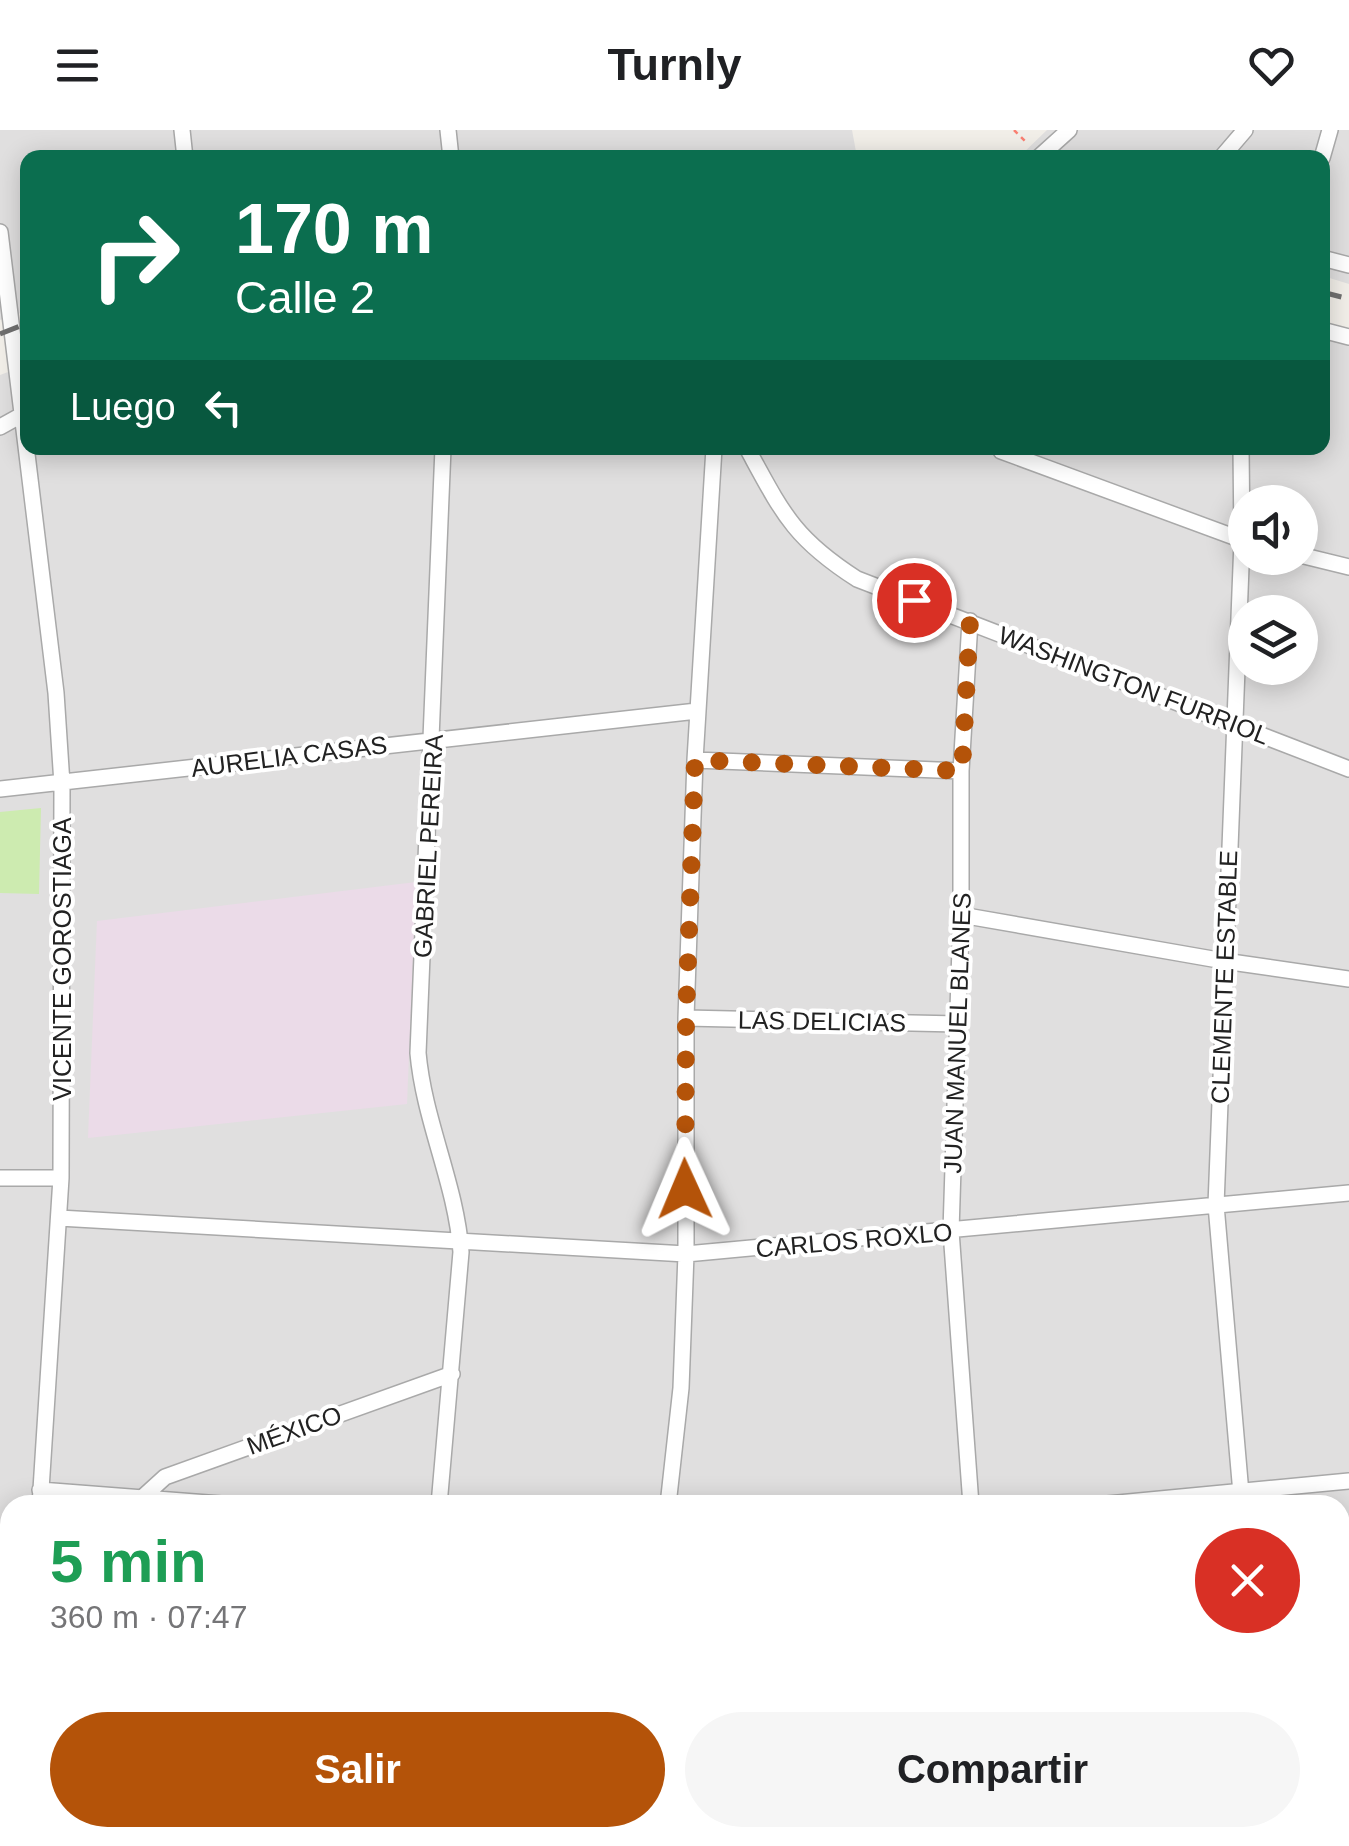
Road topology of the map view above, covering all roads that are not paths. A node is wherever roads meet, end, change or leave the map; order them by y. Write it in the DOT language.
graph roads {
  1 [pos="1069,130"];
  2 [pos="1245,130"];
  3 [pos="1048,150"];
  4 [pos="1228,150"];
  5 [pos="0,232"];
  6 [pos="4,311"];
  7 [pos="20,389"];
  8 [pos="30,455"];
  9 [pos="443,455"];
  10 [pos="714,455"];
  11 [pos="752,455"];
  12 [pos="1011,455"];
  13 [pos="1241,455"];
  14 [pos="1242,485"];
  15 [pos="1228,535"];
  16 [pos="1318,559"];
  17 [pos="1349,566"];
  18 [pos="1242,575"];
  19 [pos="970,621"];
  20 [pos="697,710"];
  21 [pos="1234,724"];
  22 [pos="432,739"];
  23 [pos="695,760"];
  24 [pos="1349,769"];
  25 [pos="962,771"];
  26 [pos="62,784"];
  27 [pos="0,789"];
  28 [pos="961,915"];
  29 [pos="1224,962"];
  30 [pos="1349,979"];
  31 [pos="686,1018"];
  32 [pos="958,1024"];
  33 [pos="0,1178"];
  34 [pos="60,1178"];
  35 [pos="1349,1193"];
  36 [pos="1216,1204"];
  37 [pos="59,1218"];
  38 [pos="951,1231"];
  39 [pos="460,1239"];
  40 [pos="686,1254"];
  41 [pos="452,1374"];
  42 [pos="1349,1481"];
  43 [pos="40,1495"];
  44 [pos="145,1495"];
  45 [pos="440,1495"];
  46 [pos="669,1495"];
  47 [pos="970,1495"];
  48 [pos="1241,1495"];
  49 [pos="1260,1495"];
  1 -- 3 [label="street"];
  2 -- 4 [label="street"];
  5 -- 6 [label="street, VICENTE GOROSTIAGA"];
  6 -- 7 [label="street, VICENTE GOROSTIAGA"];
  8 -- 26 [label="street, VICENTE GOROSTIAGA"];
  9 -- 22 [label="street, GABRIEL PEREIRA"];
  10 -- 20 [label="street"];
  11 -- 19 [label="street, WASHINGTON FURRIOL"];
  12 -- 15 [label="street"];
  13 -- 14 [label="street, CLEMENTE ESTABLE"];
  16 -- 17 [label="street"];
  18 -- 21 [label="street, CLEMENTE ESTABLE"];
  19 -- 21 [label="street, WASHINGTON FURRIOL"];
  19 -- 25 [label="street, JUAN MANUEL BLANES"];
  20 -- 22 [label="street, AURELIA CASAS"];
  20 -- 23 [label="street"];
  21 -- 24 [label="street, WASHINGTON FURRIOL"];
  21 -- 29 [label="street, CLEMENTE ESTABLE"];
  22 -- 26 [label="street, AURELIA CASAS"];
  22 -- 39 [label="street, GABRIEL PEREIRA"];
  23 -- 25 [label="street"];
  23 -- 31 [label="street"];
  25 -- 28 [label="street, JUAN MANUEL BLANES"];
  26 -- 27 [label="street, AURELIA CASAS"];
  26 -- 34 [label="street, VICENTE GOROSTIAGA"];
  28 -- 29 [label="street"];
  28 -- 32 [label="street, JUAN MANUEL BLANES"];
  29 -- 30 [label="street"];
  29 -- 36 [label="street, CLEMENTE ESTABLE"];
  31 -- 32 [label="street, LAS DELICIAS"];
  31 -- 40 [label="street"];
  32 -- 38 [label="street, JUAN MANUEL BLANES"];
  33 -- 34 [label="street"];
  34 -- 37 [label="street, VICENTE GOROSTIAGA"];
  35 -- 36 [label="street, CARLOS ROXLO"];
  36 -- 38 [label="street, CARLOS ROXLO"];
  36 -- 48 [label="street, CLEMENTE ESTABLE"];
  37 -- 39 [label="street, CARLOS ROXLO"];
  37 -- 43 [label="street, VICENTE GOROSTIAGA"];
  38 -- 40 [label="street, CARLOS ROXLO"];
  38 -- 47 [label="street, JUAN MANUEL BLANES"];
  39 -- 40 [label="street, CARLOS ROXLO"];
  39 -- 41 [label="street, GABRIEL PEREIRA"];
  40 -- 46 [label="street"];
  41 -- 44 [label="street, MÉXICO"];
  41 -- 45 [label="street, GABRIEL PEREIRA"];
  42 -- 49 [label="street"];
}
